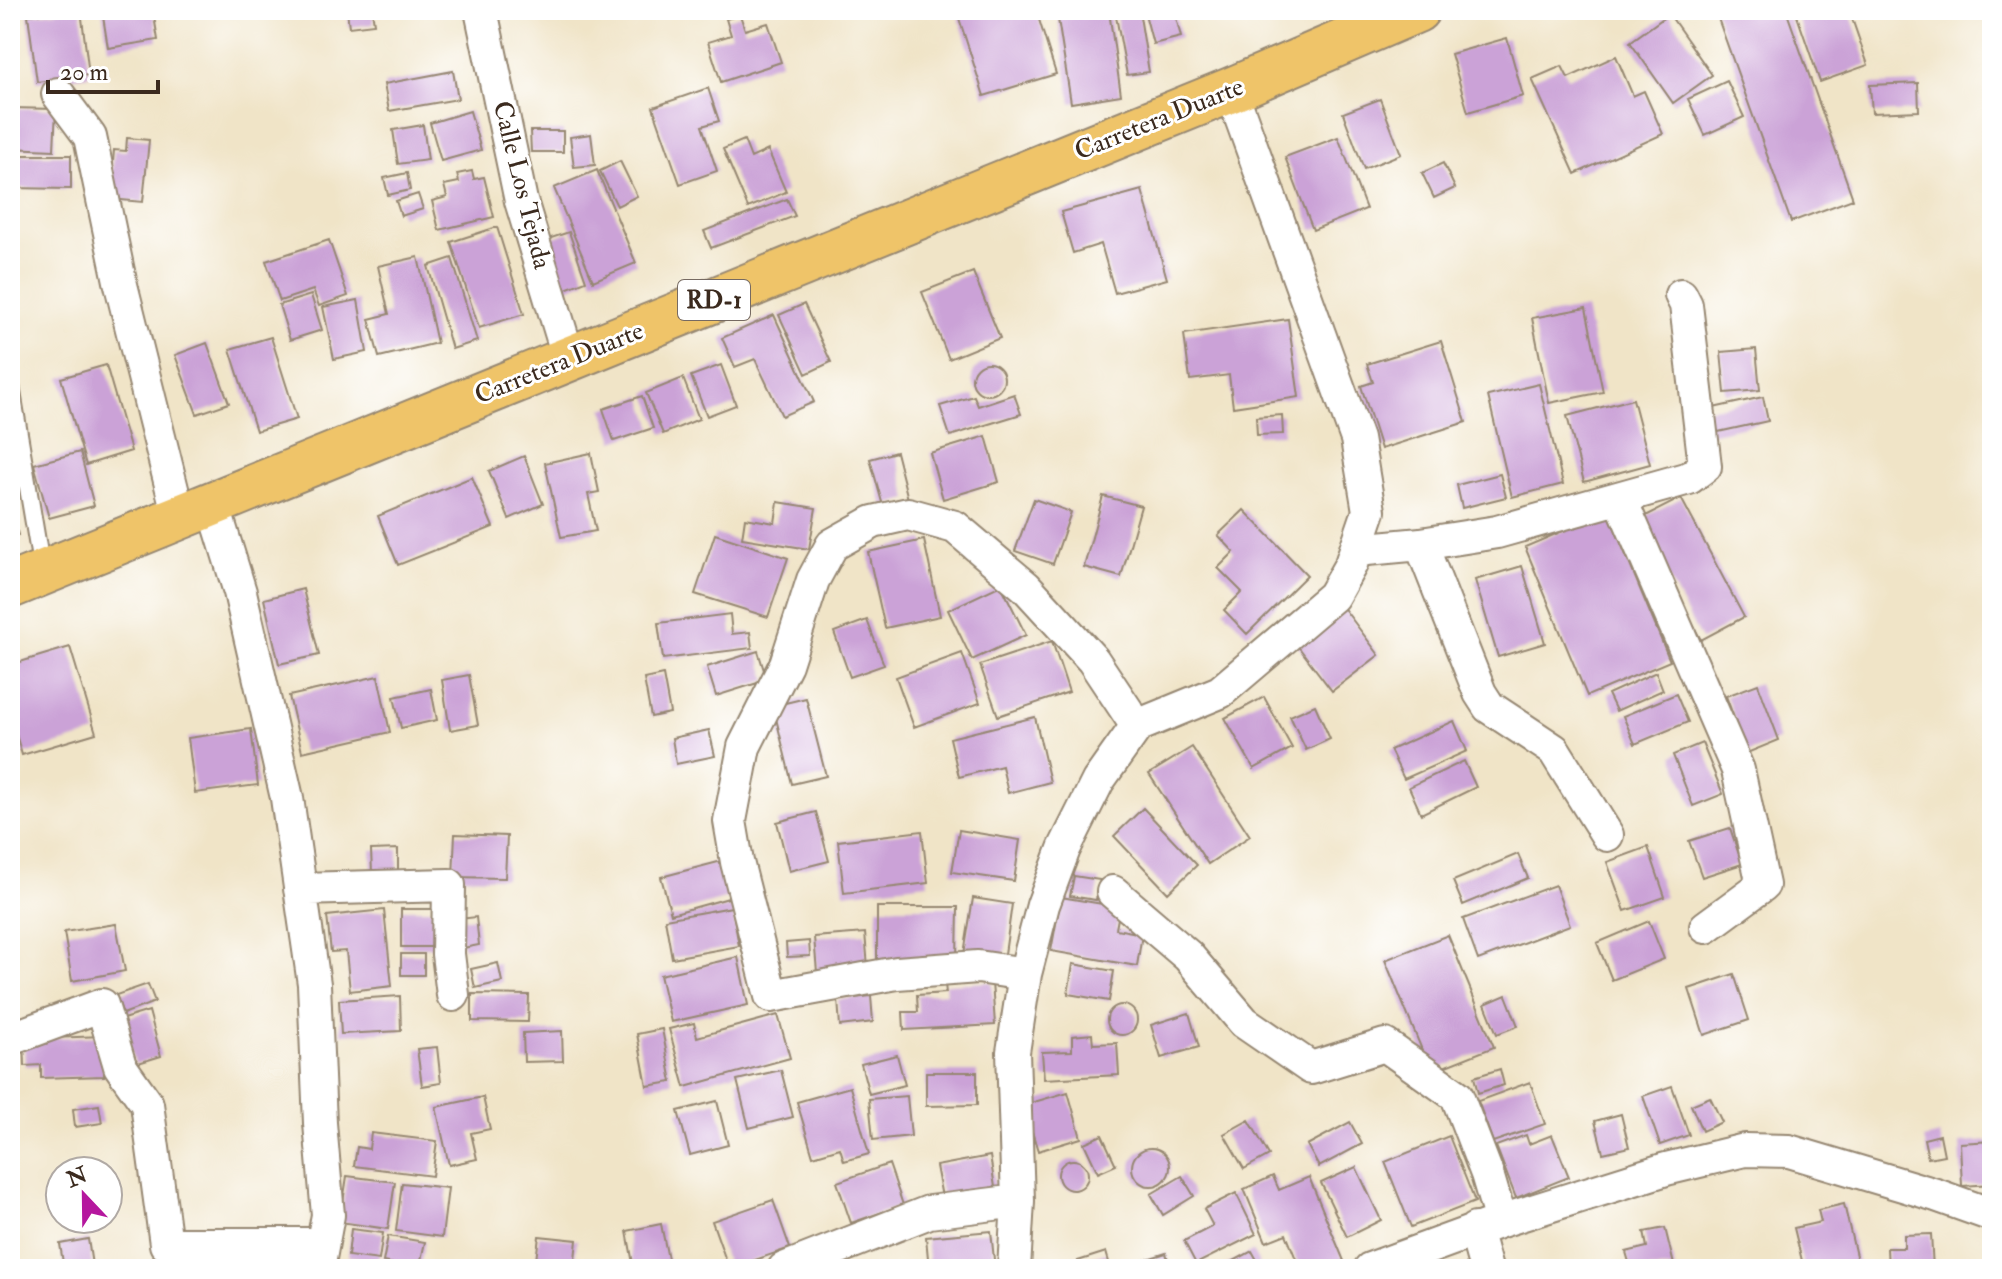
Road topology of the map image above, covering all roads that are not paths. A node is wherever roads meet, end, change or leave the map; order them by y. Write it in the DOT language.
graph roads {
  1 [pos="481,10"];
  2 [pos="1417,10"];
  3 [pos="1231,90"];
  4 [pos="58,94"];
  5 [pos="1681,295"];
  6 [pos="569,359"];
  7 [pos="10,380"];
  8 [pos="1620,498"];
  9 [pos="196,510"];
  10 [pos="1421,544"];
  11 [pos="1356,550"];
  12 [pos="26,580"];
  13 [pos="1137,726"];
  14 [pos="1607,835"];
  15 [pos="300,889"];
  16 [pos="1113,892"];
  17 [pos="1706,927"];
  18 [pos="1025,974"];
  19 [pos="453,995"];
  20 [pos="10,1039"];
  21 [pos="1018,1201"];
  22 [pos="1992,1215"];
  23 [pos="1488,1225"];
  24 [pos="320,1257"];
  25 [pos="784,1269"];
  26 [pos="1014,1269"];
  27 [pos="1370,1269"];
  28 [pos="1486,1269"];
  1 -- 6 [label="street, Calle Los Tejada"];
  2 -- 3 [label="main road, Carretera Duarte / RD-1"];
  3 -- 6 [label="main road, Carretera Duarte / RD-1"];
  3 -- 11 [label="street"];
  4 -- 9 [label="street"];
  5 -- 8 [label="street"];
  6 -- 9 [label="main road, Carretera Duarte / RD-1"];
  7 -- 12 [label="lane"];
  8 -- 10 [label="street"];
  8 -- 17 [label="street"];
  9 -- 12 [label="main road, Carretera Duarte / RD-1"];
  9 -- 15 [label="street"];
  10 -- 11 [label="street"];
  10 -- 14 [label="street"];
  11 -- 13 [label="street"];
  13 -- 18 [label="street"];
  13 -- 18 [label="street"];
  15 -- 19 [label="street"];
  15 -- 24 [label="street"];
  16 -- 23 [label="street"];
  18 -- 21 [label="street"];
  20 -- 24 [label="street"];
  21 -- 25 [label="street"];
  21 -- 26 [label="street"];
  22 -- 23 [label="street"];
  23 -- 27 [label="street"];
  23 -- 28 [label="street"];
}
